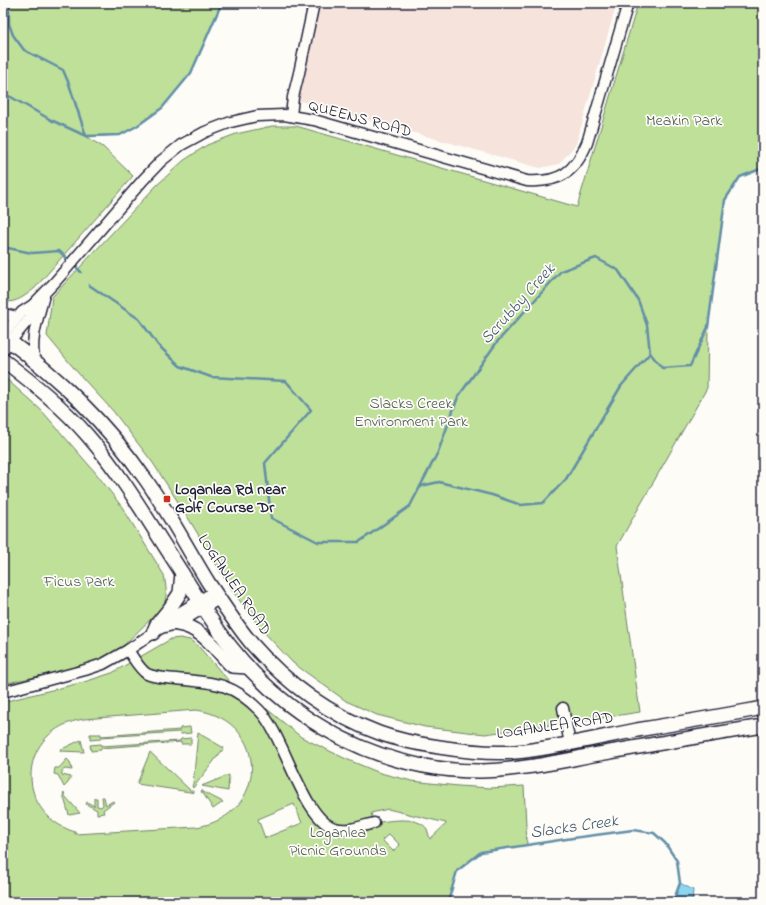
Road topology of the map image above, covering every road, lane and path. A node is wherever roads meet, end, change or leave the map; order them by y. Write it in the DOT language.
graph roads {
  1 [pos="314,3"];
  2 [pos="628,3"];
  3 [pos="291,116"];
  4 [pos="45,293"];
  5 [pos="33,305"];
  6 [pos="3,314"];
  7 [pos="17,317"];
  8 [pos="5,341"];
  9 [pos="3,360"];
  10 [pos="35,360"];
  11 [pos="182,573"];
  12 [pos="217,595"];
  13 [pos="202,604"];
  14 [pos="177,624"];
  15 [pos="157,631"];
  16 [pos="128,650"];
  17 [pos="248,667"];
  18 [pos="3,692"];
  19 [pos="563,708"];
  20 [pos="763,708"];
  21 [pos="763,726"];
  22 [pos="570,744"];
  23 [pos="374,823"];
  1 -- 3 [label="street"];
  2 -- 3 [label="street, QUEENS ROAD"];
  3 -- 4 [label="street, QUEENS ROAD"];
  4 -- 5 [label="street, QUEENS ROAD"];
  4 -- 10 [label="street"];
  5 -- 7 [label="street, QUEENS ROAD"];
  5 -- 8 [label="street, QUEENS ROAD"];
  6 -- 7 [label="street"];
  7 -- 8 [label="street, QUEENS ROAD"];
  8 -- 10 [label="main road, LOGANLEA ROAD"];
  9 -- 11 [label="main road, LOGANLEA ROAD"];
  10 -- 12 [label="main road, LOGANLEA ROAD"];
  11 -- 13 [label="main road, LOGANLEA ROAD"];
  11 -- 15 [label="main road"];
  12 -- 13 [label="street"];
  12 -- 22 [label="main road, LOGANLEA ROAD"];
  13 -- 14 [label="street"];
  13 -- 15 [label="street"];
  13 -- 17 [label="main road, LOGANLEA ROAD"];
  14 -- 15 [label="street"];
  14 -- 17 [label="main road"];
  15 -- 16 [label="street"];
  16 -- 18 [label="street"];
  16 -- 23 [label="street"];
  17 -- 21 [label="main road, LOGANLEA ROAD"];
  19 -- 22 [label="street"];
  20 -- 22 [label="main road, LOGANLEA ROAD"];
}
